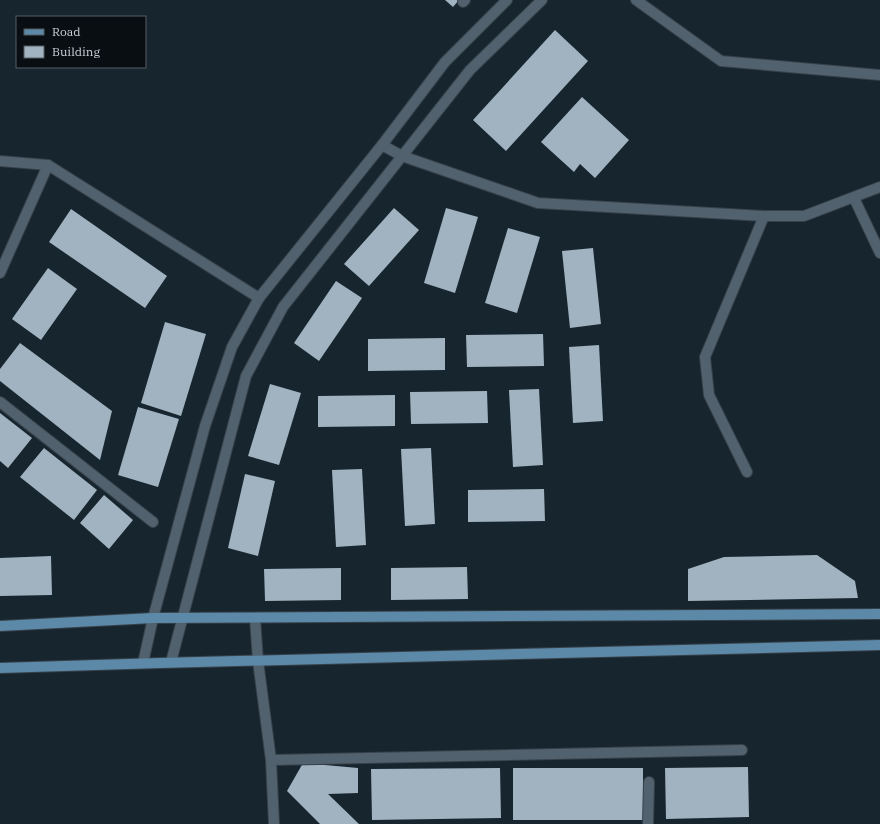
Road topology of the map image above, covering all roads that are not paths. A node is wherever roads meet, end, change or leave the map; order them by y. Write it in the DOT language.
graph roads {
  1 [pos="507,0"];
  2 [pos="542,0"];
  3 [pos="636,0"];
  4 [pos="880,76"];
  5 [pos="382,145"];
  6 [pos="402,156"];
  7 [pos="0,161"];
  8 [pos="48,165"];
  9 [pos="880,187"];
  10 [pos="854,198"];
  11 [pos="764,216"];
  12 [pos="880,253"];
  13 [pos="0,273"];
  14 [pos="259,298"];
  15 [pos="0,402"];
  16 [pos="747,472"];
  17 [pos="153,522"];
  18 [pos="880,614"];
  19 [pos="153,618"];
  20 [pos="182,618"];
  21 [pos="255,618"];
  22 [pos="0,626"];
  23 [pos="880,645"];
  24 [pos="258,660"];
  25 [pos="171,662"];
  26 [pos="143,663"];
  27 [pos="0,668"];
  28 [pos="742,750"];
  29 [pos="271,760"];
  30 [pos="649,782"];
  31 [pos="274,824"];
  32 [pos="648,824"];
  1 -- 5 [label="street"];
  2 -- 6 [label="street"];
  3 -- 4 [label="street"];
  5 -- 6 [label="street"];
  5 -- 14 [label="street"];
  6 -- 11 [label="street"];
  6 -- 20 [label="street"];
  7 -- 8 [label="street"];
  8 -- 13 [label="street"];
  8 -- 14 [label="street"];
  9 -- 10 [label="street"];
  10 -- 11 [label="street"];
  10 -- 12 [label="street"];
  11 -- 16 [label="street"];
  14 -- 19 [label="street"];
  15 -- 17 [label="street"];
  18 -- 21 [label="main road"];
  19 -- 20 [label="main road"];
  19 -- 22 [label="main road"];
  19 -- 26 [label="street"];
  20 -- 21 [label="main road"];
  20 -- 25 [label="street"];
  21 -- 24 [label="street"];
  23 -- 24 [label="main road"];
  24 -- 25 [label="main road"];
  24 -- 29 [label="street"];
  25 -- 26 [label="main road"];
  26 -- 27 [label="main road"];
  28 -- 29 [label="street"];
  29 -- 31 [label="street"];
  30 -- 32 [label="street"];
}
